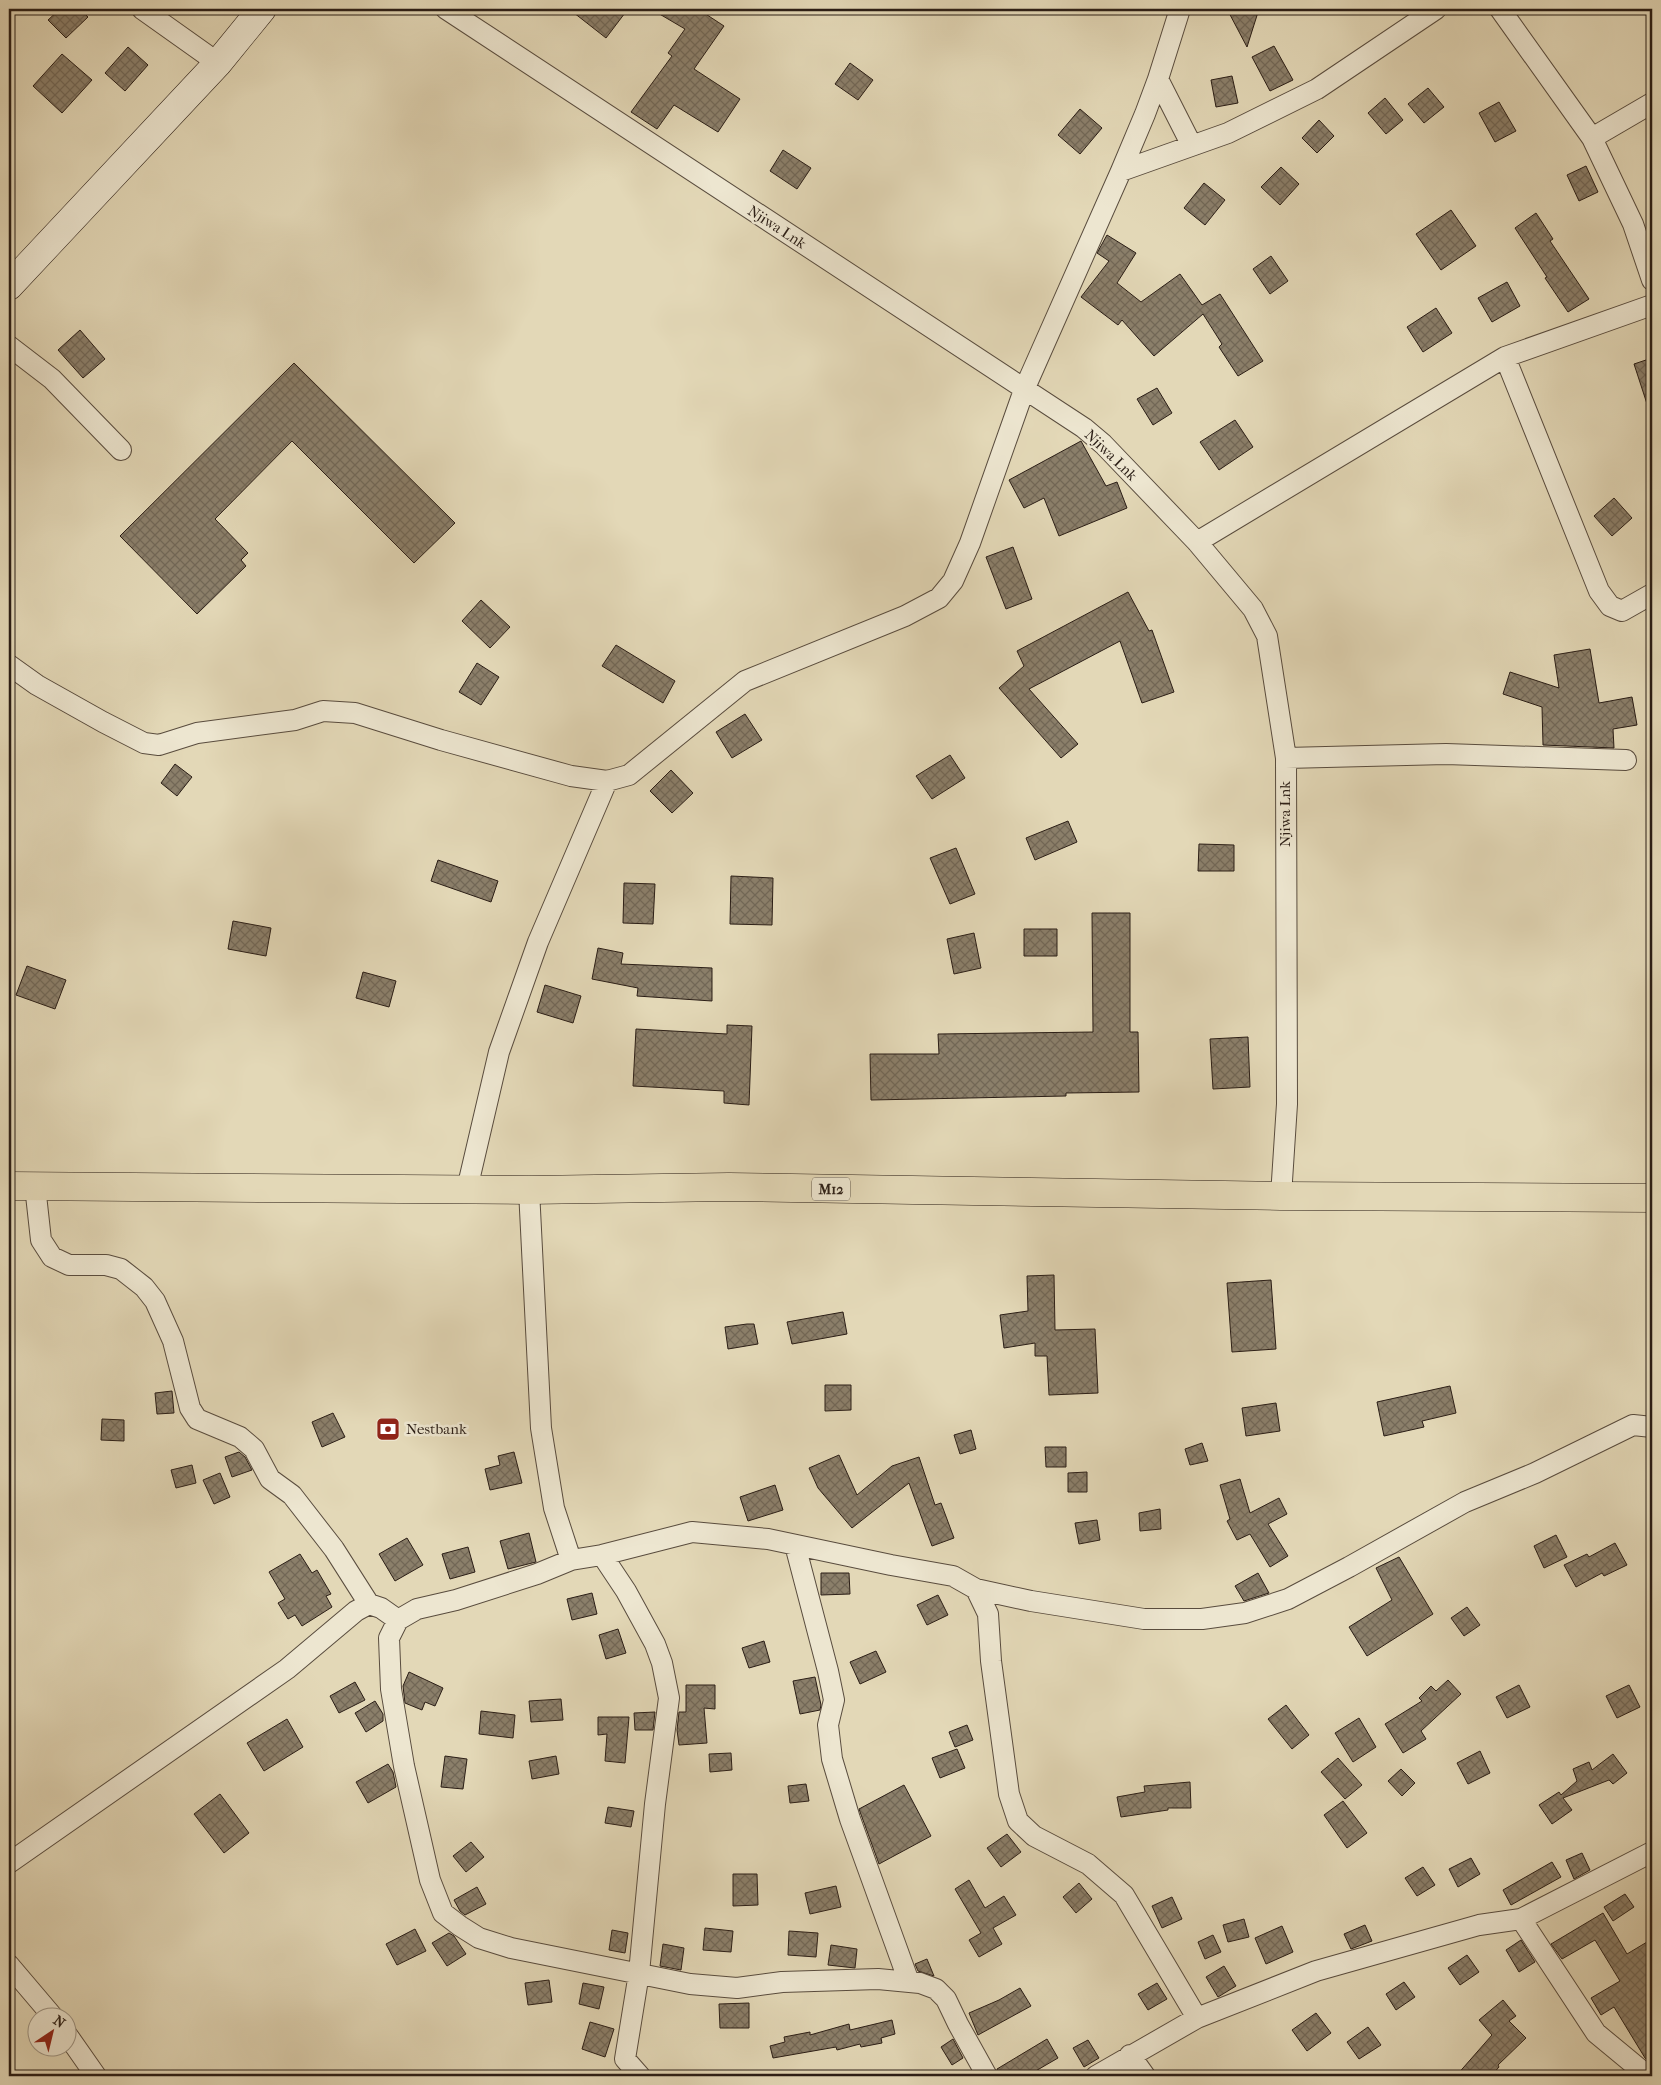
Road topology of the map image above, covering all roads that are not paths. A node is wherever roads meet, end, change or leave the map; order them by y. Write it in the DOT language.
graph roads {
  1 [pos="142,9"];
  2 [pos="262,9"];
  3 [pos="446,9"];
  4 [pos="1180,9"];
  5 [pos="1436,9"];
  6 [pos="1500,9"];
  7 [pos="218,63"];
  8 [pos="1158,79"];
  9 [pos="1652,103"];
  10 [pos="1592,138"];
  11 [pos="1191,144"];
  12 [pos="1122,172"];
  13 [pos="1652,280"];
  14 [pos="9,286"];
  15 [pos="1652,305"];
  16 [pos="9,346"];
  17 [pos="1504,357"];
  18 [pos="1024,390"];
  19 [pos="121,450"];
  20 [pos="1197,542"];
  21 [pos="1652,594"];
  22 [pos="9,665"];
  23 [pos="1286,758"];
  24 [pos="1626,760"];
  25 [pos="608,781"];
  26 [pos="22,1186"];
  27 [pos="467,1189"];
  28 [pos="529,1190"];
  29 [pos="1281,1196"];
  30 [pos="1652,1198"];
  31 [pos="1652,1427"];
  32 [pos="795,1545"];
  33 [pos="602,1555"];
  34 [pos="571,1560"];
  35 [pos="976,1589"];
  36 [pos="369,1604"];
  37 [pos="398,1620"];
  38 [pos="1652,1852"];
  39 [pos="9,1863"];
  40 [pos="1520,1920"];
  41 [pos="9,1965"];
  42 [pos="639,1974"];
  43 [pos="909,1982"];
  44 [pos="46,2008"];
  45 [pos="1197,2018"];
  46 [pos="78,2050"];
  47 [pos="1130,2055"];
  48 [pos="622,2068"];
  49 [pos="96,2076"];
  50 [pos="640,2076"];
  51 [pos="987,2076"];
  52 [pos="1096,2076"];
  53 [pos="1145,2076"];
  54 [pos="1648,2076"];
  1 -- 7 [label="street"];
  2 -- 7 [label="main road"];
  3 -- 18 [label="street, Njiwa Lnk"];
  4 -- 8 [label="street"];
  5 -- 11 [label="street"];
  6 -- 10 [label="street"];
  7 -- 14 [label="main road"];
  8 -- 11 [label="street"];
  8 -- 12 [label="street"];
  9 -- 10 [label="street"];
  10 -- 13 [label="street"];
  11 -- 12 [label="street"];
  12 -- 18 [label="street"];
  15 -- 17 [label="street"];
  16 -- 19 [label="street"];
  17 -- 20 [label="street"];
  17 -- 21 [label="street"];
  18 -- 20 [label="street, Njiwa Lnk"];
  18 -- 25 [label="street"];
  20 -- 23 [label="street, Njiwa Lnk"];
  22 -- 25 [label="street"];
  23 -- 24 [label="street"];
  23 -- 29 [label="street, Njiwa Lnk"];
  25 -- 27 [label="street"];
  26 -- 27 [label="highway, M12"];
  26 -- 36 [label="street"];
  27 -- 28 [label="highway, M12"];
  28 -- 29 [label="highway, M12"];
  28 -- 34 [label="street"];
  29 -- 30 [label="highway, M12"];
  31 -- 35 [label="street"];
  32 -- 33 [label="street"];
  32 -- 35 [label="street"];
  32 -- 43 [label="street"];
  33 -- 34 [label="street"];
  33 -- 42 [label="street"];
  34 -- 37 [label="street"];
  35 -- 45 [label="street"];
  36 -- 37 [label="street"];
  36 -- 39 [label="street"];
  37 -- 42 [label="street"];
  38 -- 40 [label="street"];
  40 -- 45 [label="street"];
  40 -- 54 [label="street"];
  41 -- 44 [label="street"];
  42 -- 43 [label="street"];
  42 -- 48 [label="street"];
  43 -- 51 [label="street"];
  45 -- 47 [label="street"];
  46 -- 49 [label="street"];
  47 -- 52 [label="street"];
  47 -- 53 [label="street"];
  48 -- 50 [label="street"];
}
